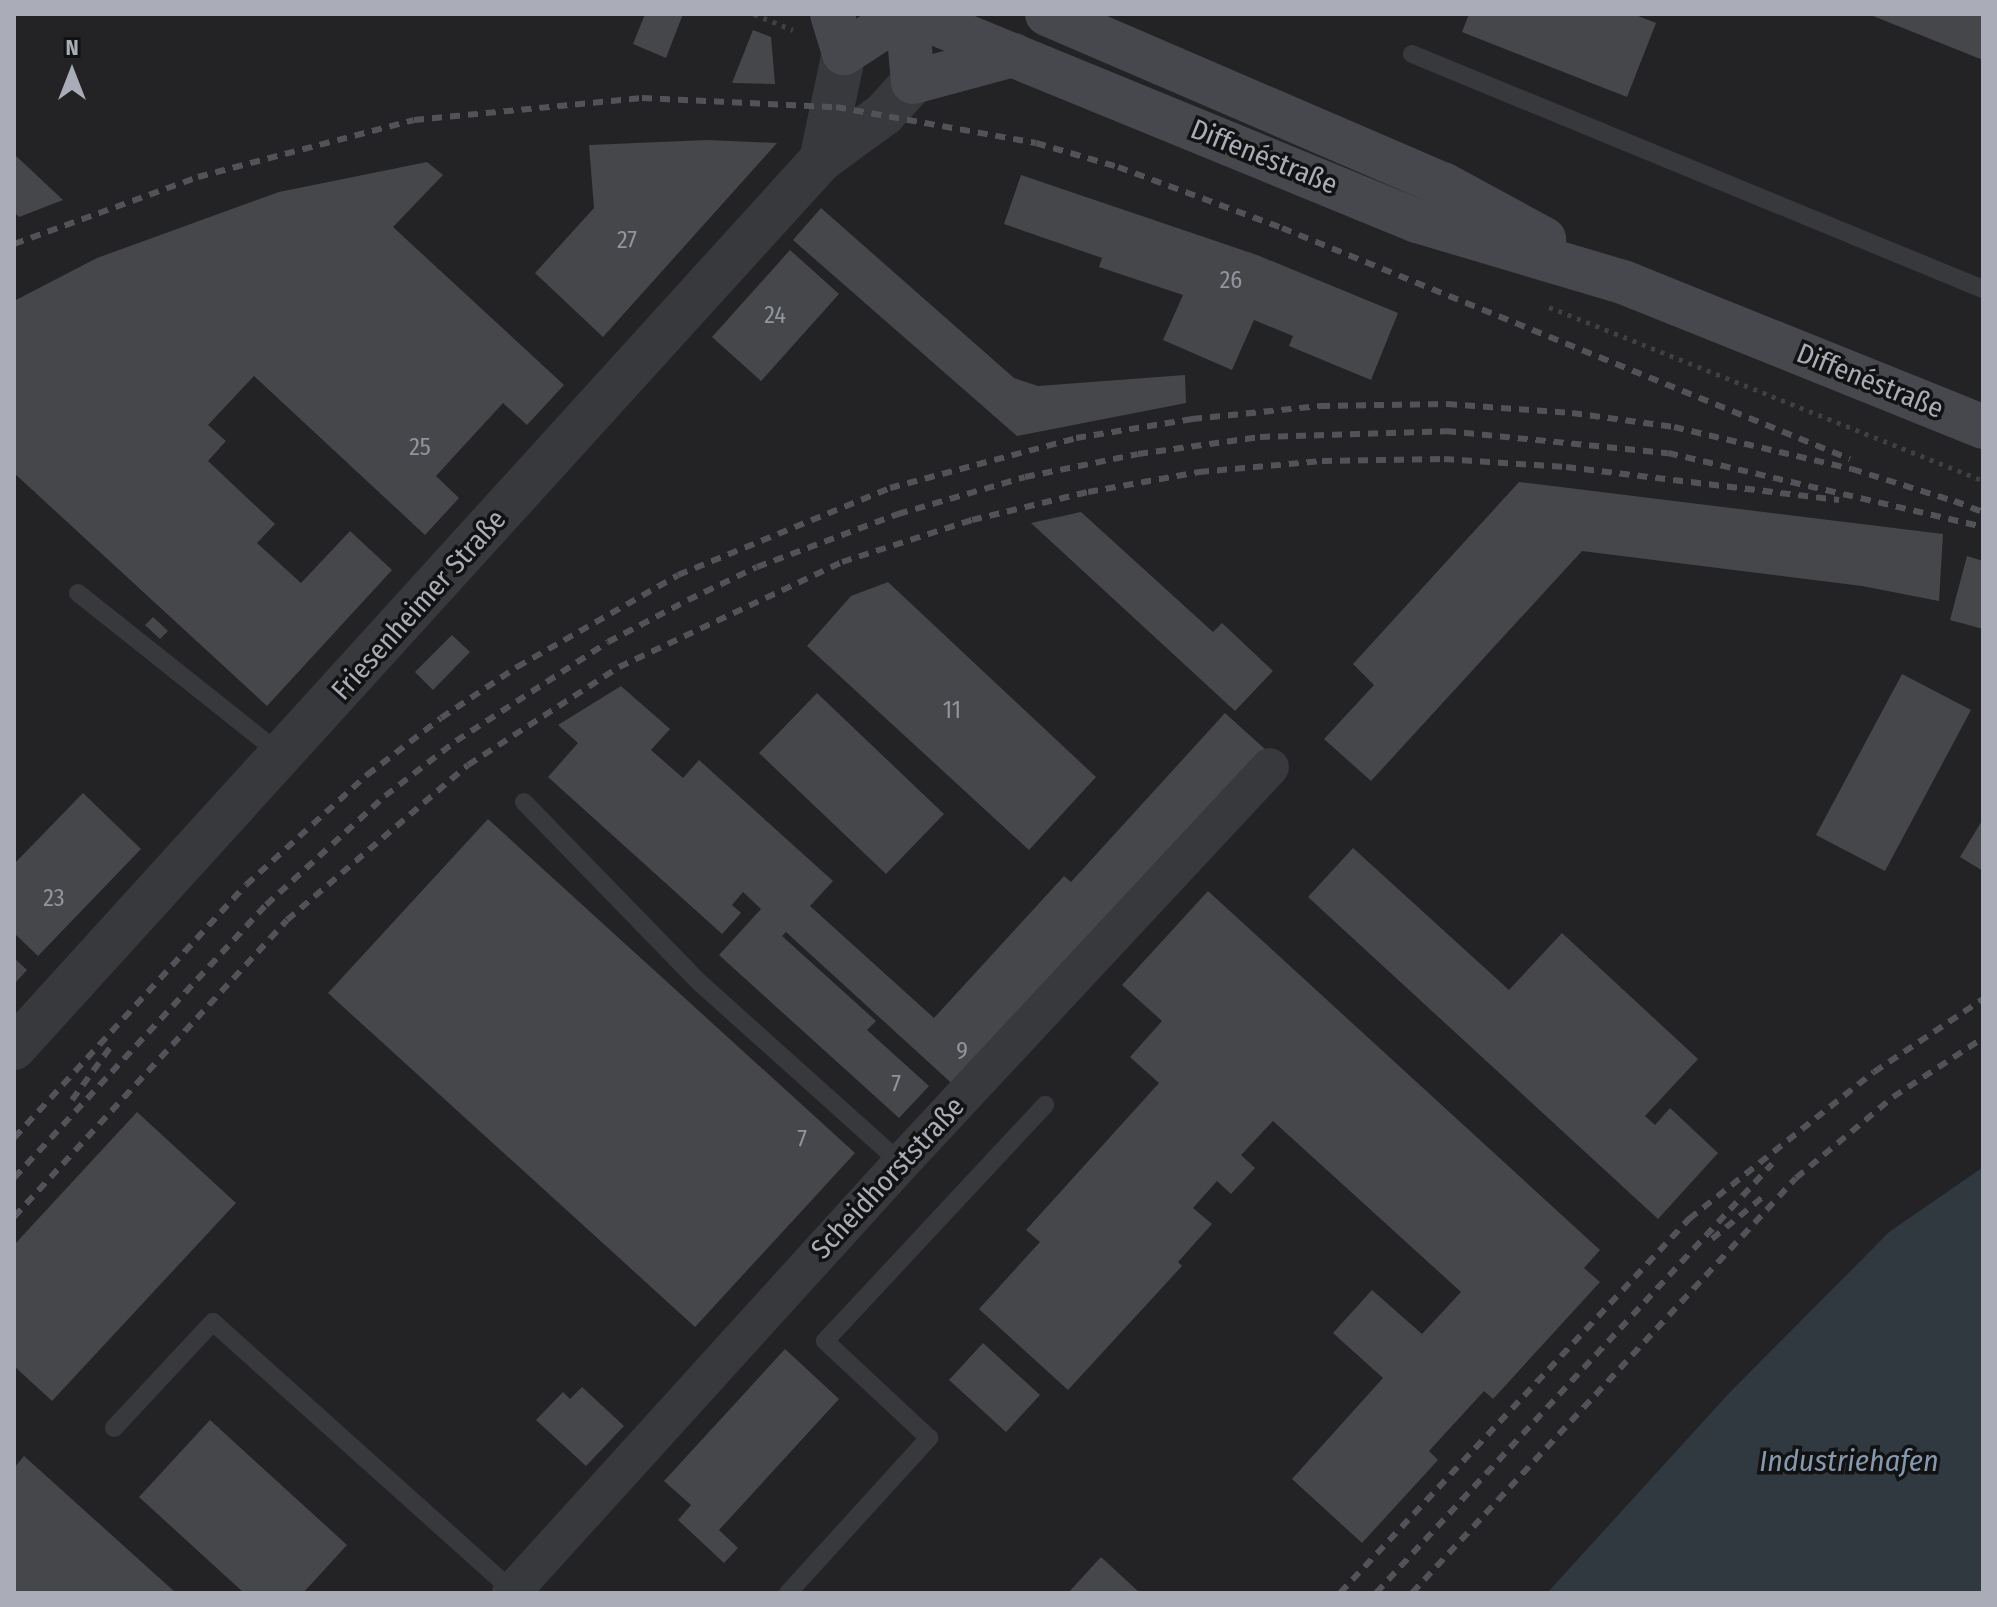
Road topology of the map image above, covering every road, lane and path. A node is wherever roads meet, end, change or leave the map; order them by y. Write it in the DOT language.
graph roads {
  1 [pos="908,14"];
  2 [pos="1047,14"];
  3 [pos="838,34"];
  4 [pos="1412,54"];
  5 [pos="1013,55"];
  6 [pos="913,82"];
  7 [pos="821,160"];
  8 [pos="1623,282"];
  9 [pos="1983,289"];
  10 [pos="1983,427"];
  11 [pos="78,593"];
  12 [pos="282,755"];
  13 [pos="1270,767"];
  14 [pos="524,802"];
  15 [pos="14,1048"];
  16 [pos="1045,1105"];
  17 [pos="901,1163"];
  18 [pos="114,1428"];
  19 [pos="512,1592"];
  20 [pos="788,1593"];
  1 -- 3 [label="main road"];
  1 -- 5 [label="main road, Diffenéstraße"];
  1 -- 6 [label="main road"];
  2 -- 8 [label="main road, Diffenéstraße"];
  3 -- 7 [label="street"];
  4 -- 9 [label="lane"];
  5 -- 6 [label="main road"];
  5 -- 8 [label="main road, Diffenéstraße"];
  6 -- 7 [label="street, Friesenheimer Straße"];
  7 -- 12 [label="street, Friesenheimer Straße"];
  8 -- 10 [label="main road, Diffenéstraße"];
  11 -- 12 [label="lane"];
  12 -- 15 [label="street, Friesenheimer Straße"];
  13 -- 17 [label="street, Scheidhorststraße"];
  14 -- 17 [label="lane"];
  16 -- 20 [label="lane"];
  17 -- 19 [label="street, Scheidhorststraße"];
  18 -- 19 [label="lane"];
}
